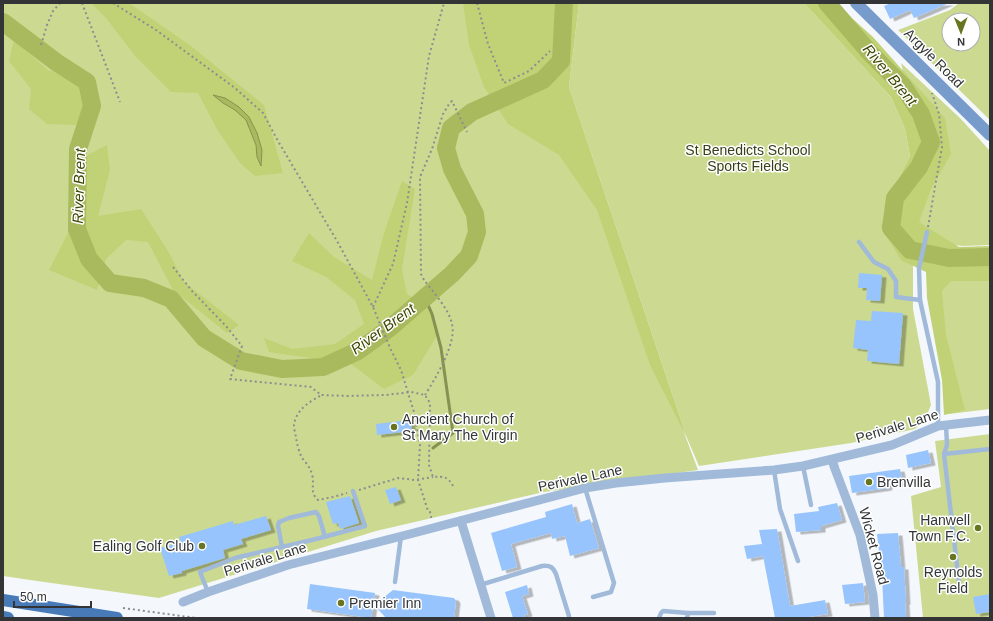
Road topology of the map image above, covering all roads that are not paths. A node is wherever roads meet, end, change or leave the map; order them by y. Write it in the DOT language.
graph roads {
  1 [pos="856,3"];
  2 [pos="990,135"];
  3 [pos="927,232"];
  4 [pos="859,242"];
  5 [pos="920,300"];
  6 [pos="990,420"];
  7 [pos="942,426"];
  8 [pos="990,449"];
  9 [pos="944,454"];
  10 [pos="832,460"];
  11 [pos="803,466"];
  12 [pos="774,470"];
  13 [pos="585,488"];
  14 [pos="354,491"];
  15 [pos="811,505"];
  16 [pos="462,521"];
  17 [pos="401,536"];
  18 [pos="325,537"];
  19 [pos="282,547"];
  20 [pos="798,561"];
  21 [pos="395,582"];
  22 [pos="480,585"];
  23 [pos="960,591"];
  24 [pos="208,592"];
  25 [pos="593,597"];
  26 [pos="3,600"];
  27 [pos="183,602"];
  28 [pos="714,613"];
  29 [pos="688,615"];
  30 [pos="569,616"];
  31 [pos="3,617"];
  32 [pos="8,618"];
  33 [pos="117,618"];
  34 [pos="491,618"];
  35 [pos="659,618"];
  36 [pos="875,618"];
  1 -- 2 [label="main road, Argyle Road"];
  3 -- 5 [label="lane"];
  4 -- 5 [label="lane"];
  5 -- 7 [label="lane"];
  6 -- 7 [label="street, Perivale Lane"];
  7 -- 9 [label="lane"];
  7 -- 10 [label="street, Perivale Lane"];
  8 -- 9 [label="lane"];
  9 -- 23 [label="lane"];
  10 -- 11 [label="street, Perivale Lane"];
  10 -- 36 [label="street, Wicket Road"];
  11 -- 12 [label="street, Perivale Lane"];
  11 -- 15 [label="lane"];
  12 -- 13 [label="street, Perivale Lane"];
  12 -- 20 [label="lane"];
  13 -- 16 [label="street, Perivale Lane"];
  13 -- 25 [label="lane"];
  14 -- 18 [label="lane"];
  16 -- 17 [label="street, Perivale Lane"];
  16 -- 22 [label="street"];
  17 -- 21 [label="lane"];
  17 -- 24 [label="street, Perivale Lane"];
  18 -- 19 [label="lane"];
  18 -- 19 [label="lane"];
  19 -- 24 [label="lane"];
  22 -- 30 [label="lane"];
  22 -- 34 [label="street"];
  24 -- 27 [label="street, Perivale Lane"];
  26 -- 33 [label="highway"];
  28 -- 29 [label="lane"];
  29 -- 35 [label="lane"];
  31 -- 32 [label="highway"];
}
